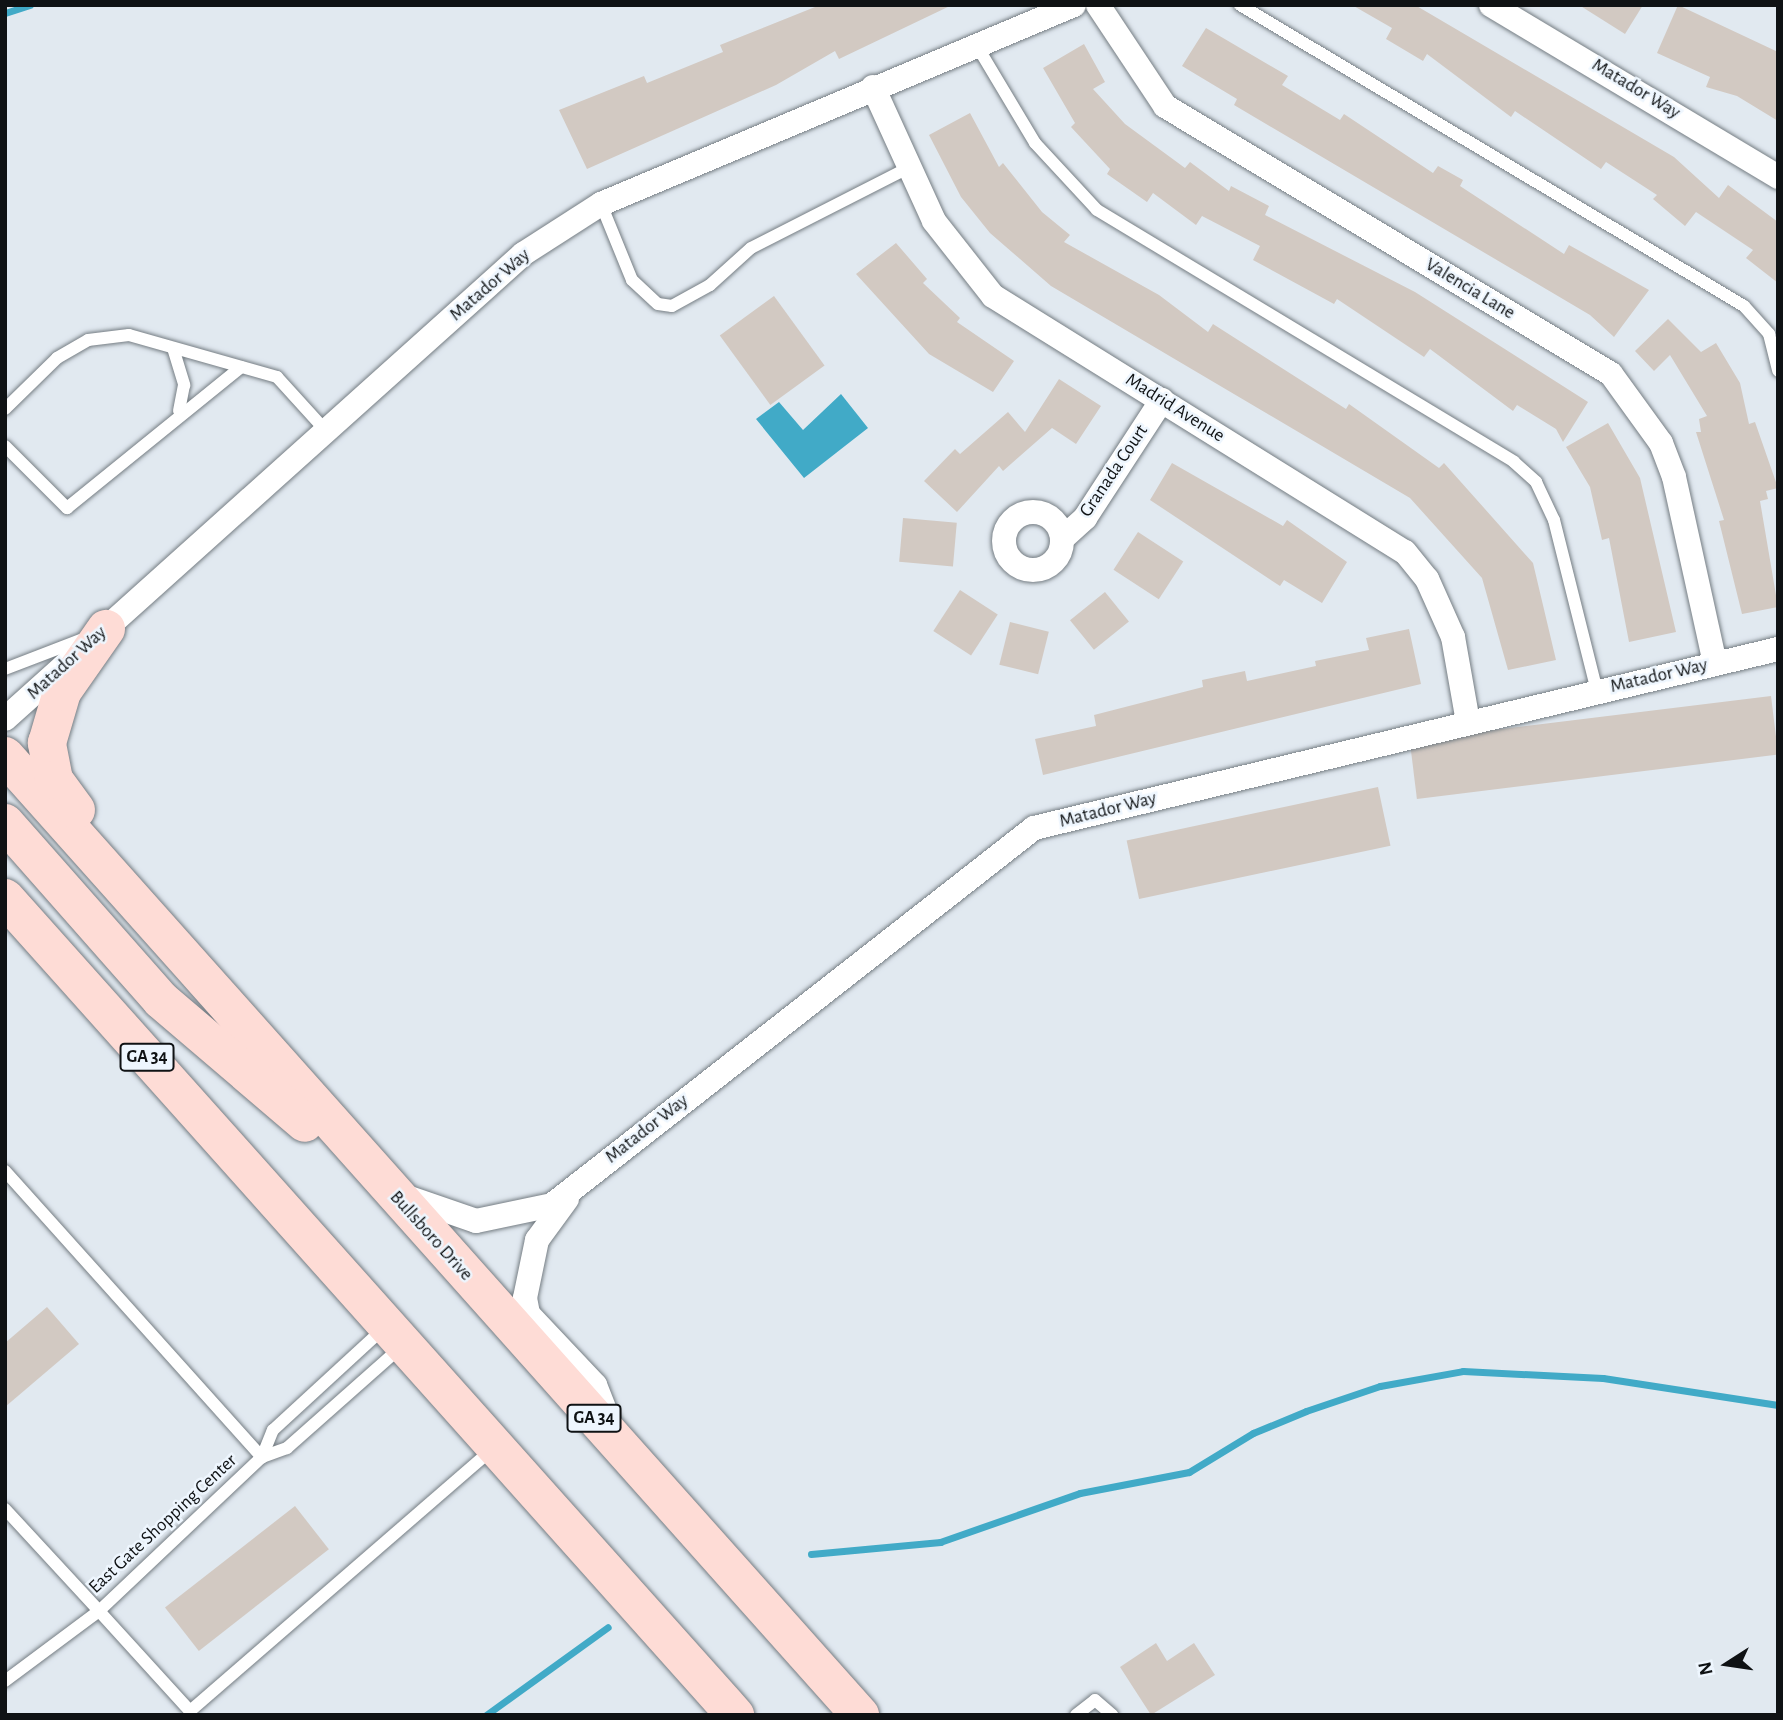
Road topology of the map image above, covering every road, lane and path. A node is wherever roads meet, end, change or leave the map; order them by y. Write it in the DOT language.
graph roads {
  1 [pos="1074,5"];
  2 [pos="1098,5"];
  3 [pos="1240,5"];
  4 [pos="1491,5"];
  5 [pos="977,46"];
  6 [pos="873,87"];
  7 [pos="906,169"];
  8 [pos="1778,177"];
  9 [pos="601,204"];
  10 [pos="173,348"];
  11 [pos="241,367"];
  12 [pos="1778,370"];
  13 [pos="1162,400"];
  14 [pos="5,409"];
  15 [pos="179,411"];
  16 [pos="326,431"];
  17 [pos="5,446"];
  18 [pos="1063,538"];
  19 [pos="106,629"];
  20 [pos="1778,649"];
  21 [pos="1715,663"];
  22 [pos="5,669"];
  23 [pos="1597,691"];
  24 [pos="5,719"];
  25 [pos="1468,722"];
  26 [pos="5,756"];
  27 [pos="5,823"];
  28 [pos="7,901"];
  29 [pos="142,909"];
  30 [pos="5,1171"];
  31 [pos="590,1173"];
  32 [pos="394,1195"];
  33 [pos="396,1334"];
  34 [pos="618,1445"];
  35 [pos="495,1447"];
  36 [pos="262,1457"];
  37 [pos="5,1509"];
  38 [pos="99,1611"];
  39 [pos="5,1681"];
  40 [pos="736,1715"];
  41 [pos="860,1715"];
  42 [pos="1076,1715"];
  43 [pos="1112,1715"];
  1 -- 5 [label="street, Matador Way"];
  2 -- 21 [label="street, Valencia Lane"];
  3 -- 12 [label="lane"];
  4 -- 8 [label="street, Matador Way"];
  5 -- 6 [label="street, Matador Way"];
  5 -- 23 [label="lane"];
  6 -- 7 [label="street, Madrid Avenue"];
  6 -- 9 [label="street, Matador Way"];
  7 -- 9 [label="lane"];
  7 -- 13 [label="street, Madrid Avenue"];
  9 -- 16 [label="street, Matador Way"];
  10 -- 11 [label="lane"];
  10 -- 14 [label="lane"];
  10 -- 15 [label="lane"];
  11 -- 15 [label="lane"];
  11 -- 16 [label="lane"];
  13 -- 18 [label="street, Granada Court"];
  13 -- 25 [label="street, Madrid Avenue"];
  15 -- 17 [label="lane"];
  16 -- 19 [label="street, Matador Way"];
  19 -- 22 [label="lane"];
  19 -- 24 [label="street, Matador Way"];
  19 -- 29 [label="main road"];
  20 -- 21 [label="street, Matador Way"];
  21 -- 23 [label="street, Matador Way"];
  23 -- 25 [label="street, Matador Way"];
  25 -- 31 [label="street, Matador Way"];
  26 -- 29 [label="main road, Bullsboro Drive / GA 34"];
  27 -- 32 [label="main road"];
  28 -- 33 [label="main road, GA 34"];
  29 -- 32 [label="main road, Bullsboro Drive / GA 34"];
  30 -- 36 [label="lane"];
  31 -- 32 [label="street, Matador Way"];
  31 -- 34 [label="street"];
  32 -- 34 [label="main road, Bullsboro Drive / GA 34"];
  33 -- 35 [label="main road, GA 34"];
  33 -- 36 [label="lane, East Gate Shopping Center"];
  33 -- 36 [label="lane, East Gate Shopping Center"];
  34 -- 41 [label="main road, Bullsboro Drive / GA 34"];
  35 -- 38 [label="lane"];
  35 -- 40 [label="main road, GA 34"];
  36 -- 38 [label="lane, East Gate Shopping Center"];
  37 -- 38 [label="lane, East Gate Shopping Center"];
  38 -- 39 [label="lane"];
  42 -- 43 [label="lane"];
}
